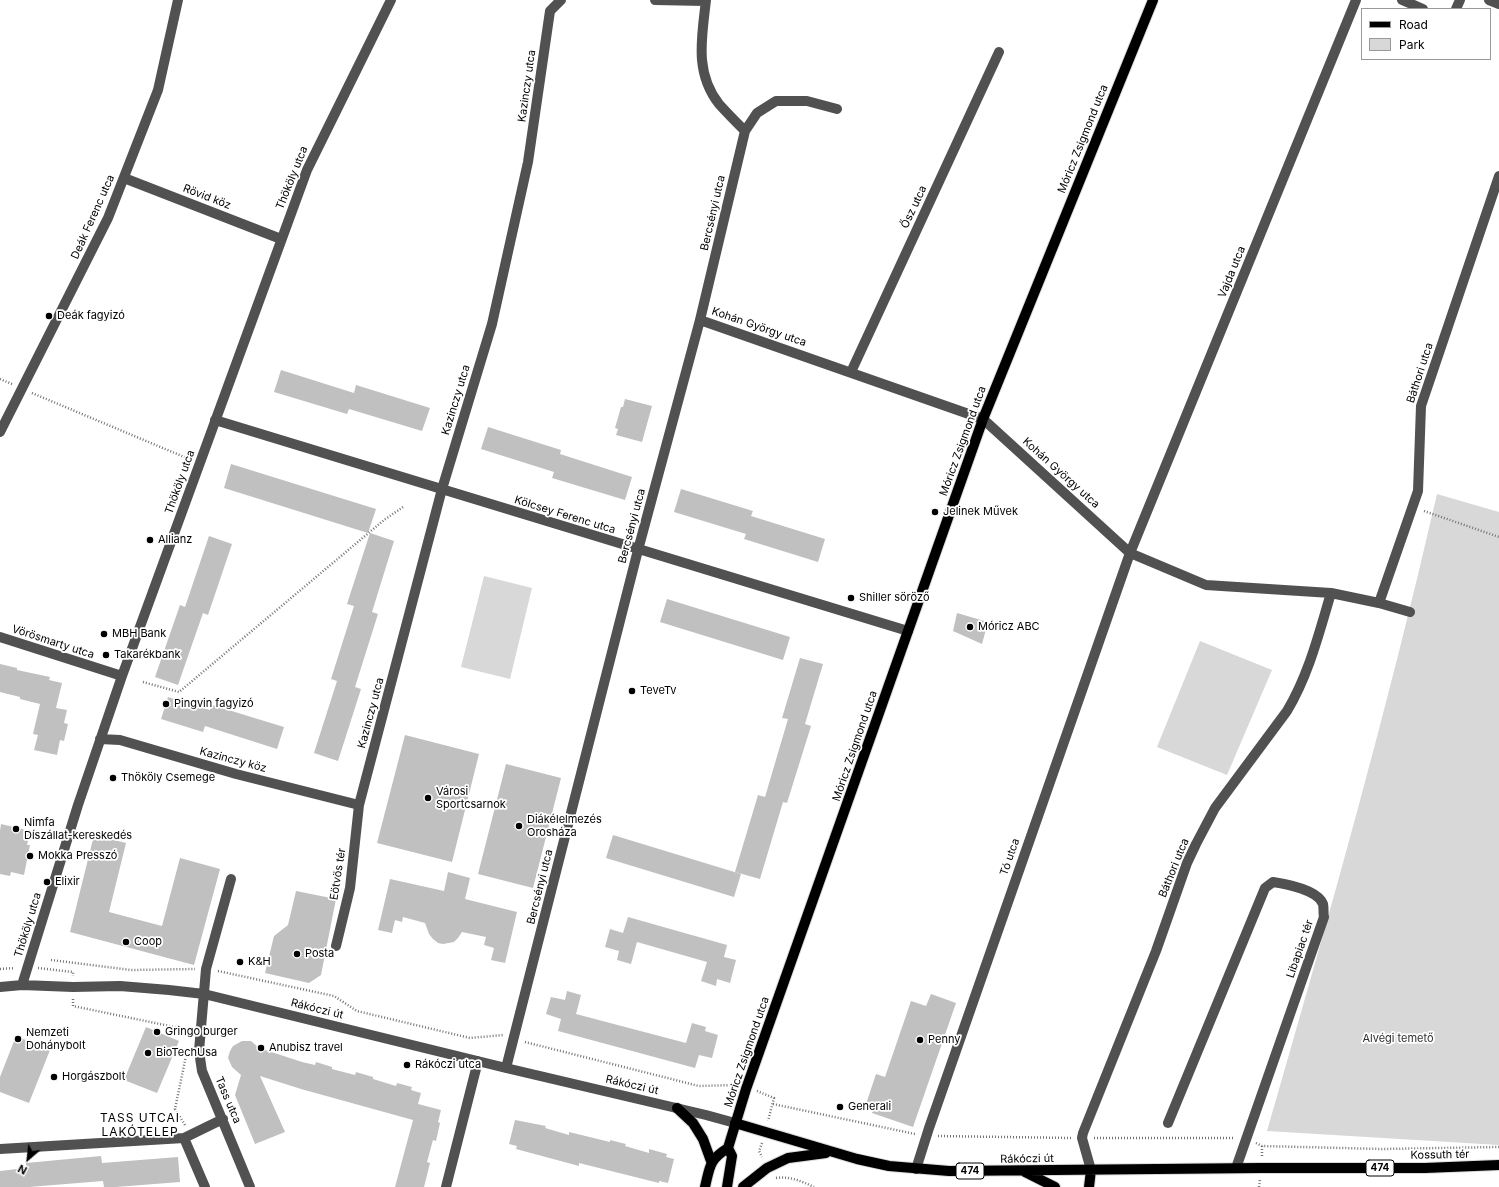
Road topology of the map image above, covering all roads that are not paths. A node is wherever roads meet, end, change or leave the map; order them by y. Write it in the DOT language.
graph roads {
  1 [pos="178,0"];
  2 [pos="391,0"];
  3 [pos="561,0"];
  4 [pos="655,0"];
  5 [pos="1153,0"];
  6 [pos="1356,0"];
  7 [pos="1402,0"];
  8 [pos="1489,0"];
  9 [pos="706,1"];
  10 [pos="1499,4"];
  11 [pos="1421,8"];
  12 [pos="999,52"];
  13 [pos="837,109"];
  14 [pos="745,131"];
  15 [pos="1499,176"];
  16 [pos="124,178"];
  17 [pos="281,239"];
  18 [pos="700,320"];
  19 [pos="850,372"];
  20 [pos="983,419"];
  21 [pos="216,420"];
  22 [pos="0,432"];
  23 [pos="442,489"];
  24 [pos="638,550"];
  25 [pos="1130,553"];
  26 [pos="1331,593"];
  27 [pos="1378,603"];
  28 [pos="1410,612"];
  29 [pos="908,631"];
  30 [pos="0,637"];
  31 [pos="122,676"];
  32 [pos="100,739"];
  33 [pos="359,805"];
  34 [pos="231,879"];
  35 [pos="336,946"];
  36 [pos="22,985"];
  37 [pos="0,987"];
  38 [pos="204,994"];
  39 [pos="478,1061"];
  40 [pos="506,1068"];
  41 [pos="677,1108"];
  42 [pos="223,1119"];
  43 [pos="735,1123"];
  44 [pos="1168,1123"];
  45 [pos="187,1136"];
  46 [pos="728,1148"];
  47 [pos="0,1149"];
  48 [pos="830,1152"];
  49 [pos="712,1161"];
  50 [pos="1499,1165"];
  51 [pos="1236,1168"];
  52 [pos="1261,1168"];
  53 [pos="916,1169"];
  54 [pos="1091,1170"];
  55 [pos="1023,1171"];
  56 [pos="204,1187"];
  57 [pos="250,1187"];
  58 [pos="446,1187"];
  59 [pos="705,1187"];
  60 [pos="727,1187"];
  61 [pos="743,1187"];
  62 [pos="1054,1187"];
  63 [pos="1089,1187"];
  1 -- 16 [label="street, Deák Ferenc utca"];
  2 -- 17 [label="street, Thököly utca"];
  3 -- 23 [label="street, Kazinczy utca"];
  4 -- 9 [label="street"];
  5 -- 20 [label="main road, Móricz Zsigmond utca"];
  6 -- 25 [label="street, Vajda utca"];
  7 -- 11 [label="street"];
  8 -- 10 [label="street"];
  9 -- 14 [label="street"];
  12 -- 19 [label="street, Ősz utca"];
  13 -- 14 [label="street, Bercsényi utca"];
  14 -- 18 [label="street, Bercsényi utca"];
  15 -- 27 [label="street, Báthori utca"];
  16 -- 17 [label="street, Rövid köz"];
  16 -- 22 [label="street, Deák Ferenc utca"];
  17 -- 21 [label="street, Thököly utca"];
  18 -- 19 [label="street, Kohán György utca"];
  18 -- 24 [label="street, Bercsényi utca"];
  19 -- 20 [label="street, Kohán György utca"];
  20 -- 25 [label="street, Kohán György utca"];
  20 -- 29 [label="main road, Móricz Zsigmond utca"];
  21 -- 23 [label="street, Kölcsey Ferenc utca"];
  21 -- 31 [label="street, Thököly utca"];
  23 -- 24 [label="street, Kölcsey Ferenc utca"];
  23 -- 33 [label="street, Kazinczy utca"];
  24 -- 29 [label="street, Kölcsey Ferenc utca"];
  24 -- 40 [label="street, Bercsényi utca"];
  25 -- 26 [label="street, Kohán György utca"];
  25 -- 53 [label="street, Tó utca"];
  26 -- 27 [label="street, Kohán György utca"];
  26 -- 54 [label="street, Báthori utca"];
  27 -- 28 [label="street, Kohán György utca"];
  29 -- 43 [label="main road, Móricz Zsigmond utca"];
  30 -- 31 [label="street, Vörösmarty utca"];
  31 -- 32 [label="street, Thököly utca"];
  32 -- 33 [label="street, Kazinczy köz"];
  32 -- 36 [label="street, Thököly utca"];
  33 -- 35 [label="street, Eötvös tér"];
  34 -- 38 [label="street, Tass utca"];
  36 -- 37 [label="street, Rákóczi út"];
  36 -- 38 [label="street, Rákóczi út"];
  38 -- 39 [label="street, Rákóczi út"];
  38 -- 42 [label="street, Tass utca"];
  39 -- 40 [label="street, Rákóczi út"];
  39 -- 58 [label="street"];
  40 -- 41 [label="street, Rákóczi út"];
  41 -- 43 [label="street, Rákóczi út"];
  41 -- 49 [label="main road"];
  42 -- 45 [label="street"];
  42 -- 57 [label="street, Tass utca"];
  43 -- 46 [label="main road, Móricz Zsigmond utca"];
  43 -- 48 [label="main road, Rákóczi út / 474"];
  44 -- 51 [label="street, Libapiac tér"];
  45 -- 47 [label="street"];
  45 -- 56 [label="street"];
  46 -- 49 [label="main road"];
  46 -- 60 [label="main road"];
  48 -- 53 [label="main road, Rákóczi út / 474"];
  48 -- 61 [label="main road, 474"];
  49 -- 59 [label="main road"];
  50 -- 52 [label="main road, Kossuth tér / 474"];
  51 -- 52 [label="main road, Rákóczi út / 474"];
  51 -- 54 [label="main road, Rákóczi út / 474"];
  53 -- 55 [label="main road, Rákóczi út / 474"];
  54 -- 55 [label="main road, Rákóczi út / 474"];
  54 -- 63 [label="main road"];
  55 -- 62 [label="main road"];
}
